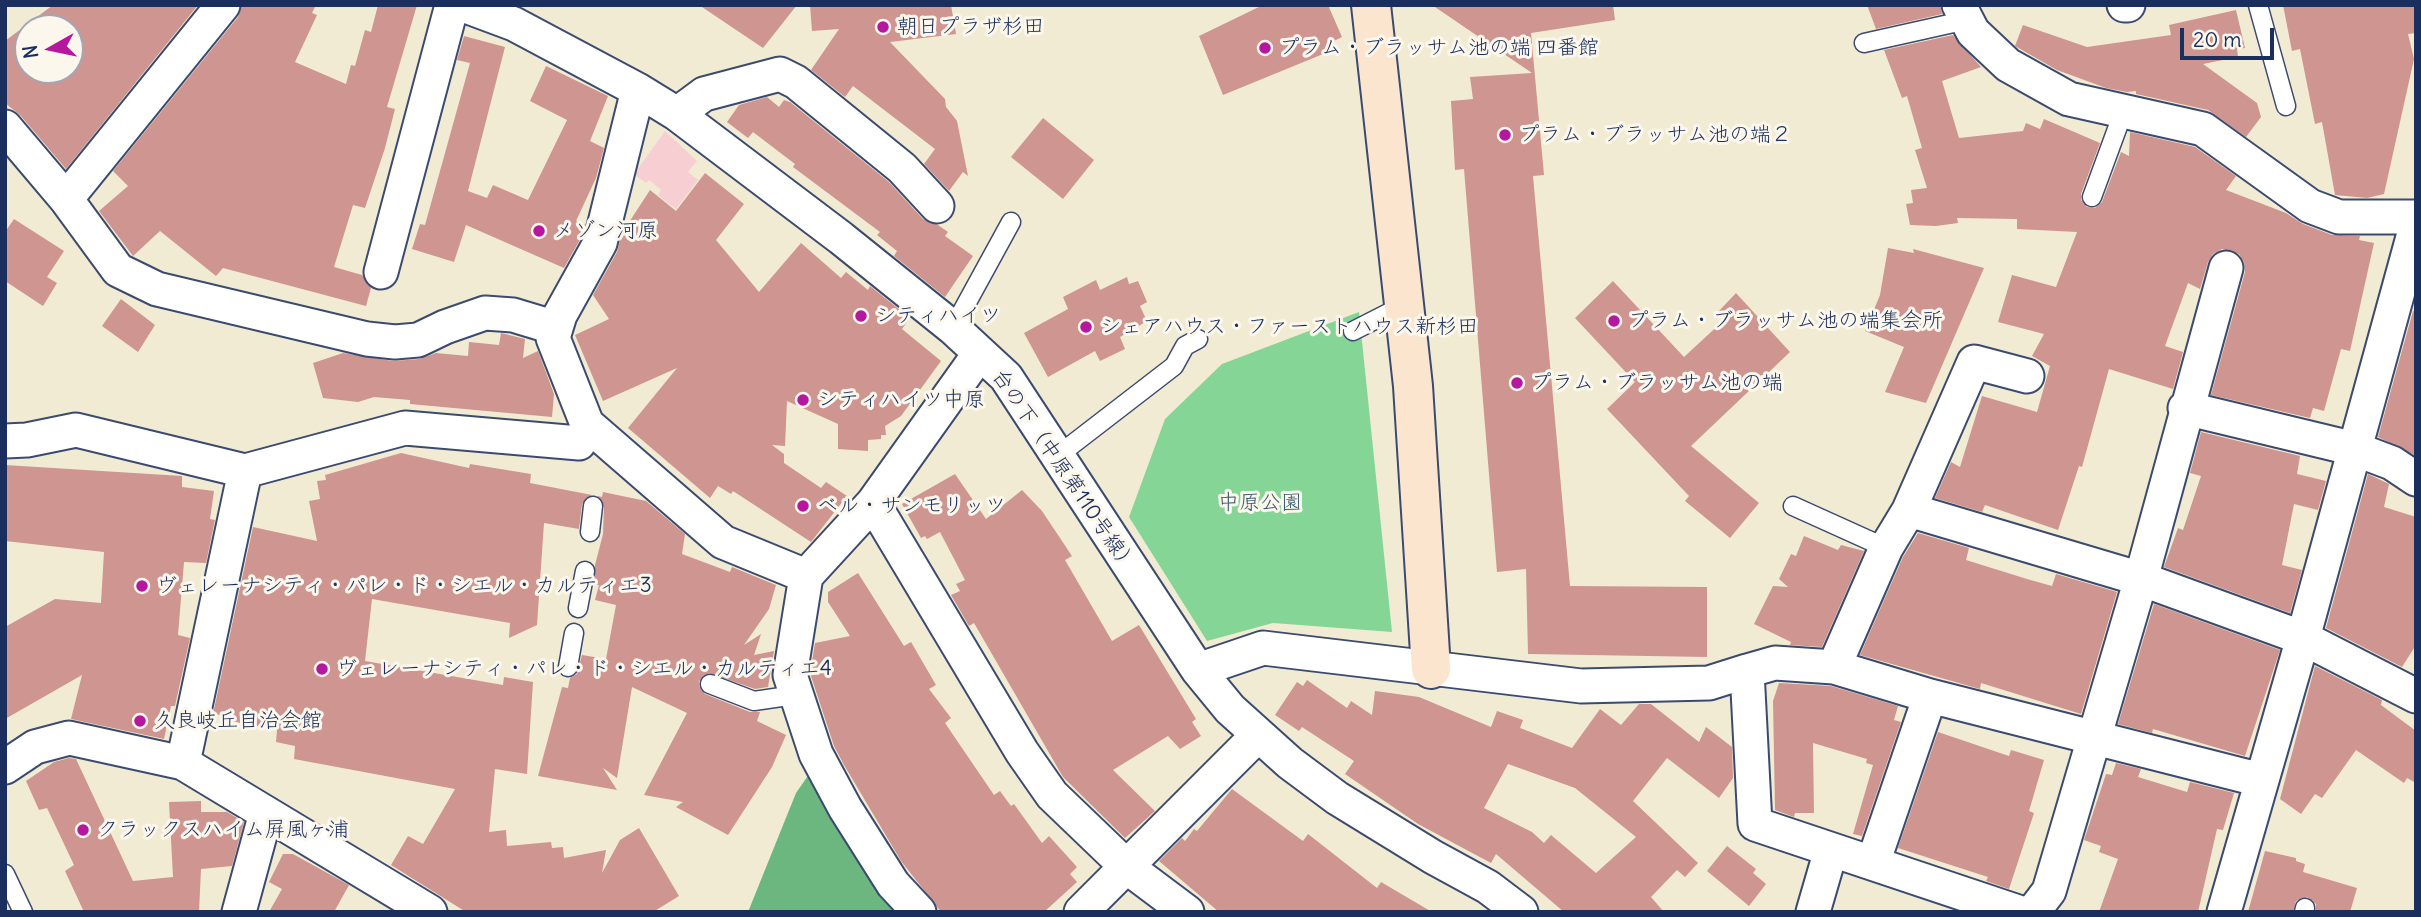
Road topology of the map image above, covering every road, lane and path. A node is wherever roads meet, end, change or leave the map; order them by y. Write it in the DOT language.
graph roads {
  1 [pos="223,5"];
  2 [pos="452,5"];
  3 [pos="463,5"];
  4 [pos="1371,5"];
  5 [pos="2258,5"];
  6 [pos="1963,13"];
  7 [pos="1864,43"];
  8 [pos="638,89"];
  9 [pos="2286,106"];
  10 [pos="2124,110"];
  11 [pos="677,114"];
  12 [pos="5,127"];
  13 [pos="2092,197"];
  14 [pos="66,199"];
  15 [pos="937,206"];
  16 [pos="2416,217"];
  17 [pos="1011,222"];
  18 [pos="2416,226"];
  19 [pos="2226,268"];
  20 [pos="381,272"];
  21 [pos="1406,304"];
  22 [pos="556,328"];
  23 [pos="953,328"];
  24 [pos="1353,331"];
  25 [pos="1198,339"];
  26 [pos="980,353"];
  27 [pos="2027,376"];
  28 [pos="2185,408"];
  29 [pos="590,439"];
  30 [pos="5,441"];
  31 [pos="2355,449"];
  32 [pos="1056,457"];
  33 [pos="245,471"];
  34 [pos="2416,479"];
  35 [pos="873,503"];
  36 [pos="593,506"];
  37 [pos="1793,506"];
  38 [pos="1909,510"];
  39 [pos="590,532"];
  40 [pos="1886,548"];
  41 [pos="585,570"];
  42 [pos="806,576"];
  43 [pos="2141,579"];
  44 [pos="578,608"];
  45 [pos="574,633"];
  46 [pos="2303,638"];
  47 [pos="568,667"];
  48 [pos="1834,667"];
  49 [pos="1431,669"];
  50 [pos="1198,670"];
  51 [pos="1747,671"];
  52 [pos="710,684"];
  53 [pos="795,695"];
  54 [pos="1930,696"];
  55 [pos="2416,696"];
  56 [pos="1258,735"];
  57 [pos="2094,736"];
  58 [pos="183,764"];
  59 [pos="5,767"];
  60 [pos="2262,780"];
  61 [pos="266,813"];
  62 [pos="1831,850"];
  63 [pos="1873,863"];
  64 [pos="1126,867"];
  65 [pos="5,874"];
  66 [pos="5,905"];
  67 [pos="18,912"];
  68 [pos="23,912"];
  69 [pos="239,912"];
  70 [pos="430,912"];
  71 [pos="919,912"];
  72 [pos="1081,912"];
  73 [pos="1187,912"];
  74 [pos="1521,912"];
  75 [pos="1813,912"];
  76 [pos="2018,912"];
  77 [pos="2034,912"];
  78 [pos="2224,912"];
  1 -- 14 [label="street"];
  2 -- 20 [label="street"];
  3 -- 8 [label="street, 台の下（中原第110号線）"];
  4 -- 21 [label="street"];
  5 -- 9 [label="lane"];
  6 -- 7 [label="lane"];
  6 -- 10 [label="street"];
  8 -- 11 [label="street, 台の下（中原第110号線）"];
  8 -- 22 [label="street"];
  10 -- 13 [label="lane"];
  10 -- 16 [label="street"];
  11 -- 15 [label="street"];
  11 -- 23 [label="street, 台の下（中原第110号線）"];
  12 -- 14 [label="street"];
  14 -- 22 [label="street"];
  17 -- 23 [label="lane"];
  18 -- 31 [label="street"];
  19 -- 28 [label="street"];
  21 -- 24 [label="lane"];
  21 -- 49 [label="street"];
  22 -- 29 [label="street"];
  23 -- 26 [label="street, 台の下（中原第110号線）"];
  25 -- 32 [label="lane"];
  26 -- 32 [label="street, 台の下（中原第110号線）"];
  26 -- 35 [label="street"];
  27 -- 38 [label="street"];
  28 -- 31 [label="street"];
  28 -- 43 [label="street"];
  29 -- 33 [label="street"];
  29 -- 42 [label="street"];
  30 -- 33 [label="street"];
  31 -- 34 [label="street"];
  31 -- 46 [label="street"];
  32 -- 50 [label="street, 台の下（中原第110号線）"];
  33 -- 58 [label="street"];
  35 -- 42 [label="street"];
  35 -- 64 [label="street"];
  36 -- 39 [label="lane"];
  37 -- 40 [label="lane"];
  38 -- 40 [label="street"];
  38 -- 43 [label="street"];
  40 -- 48 [label="street"];
  41 -- 44 [label="lane"];
  42 -- 53 [label="street"];
  43 -- 46 [label="street"];
  43 -- 57 [label="street"];
  45 -- 47 [label="lane"];
  46 -- 55 [label="street"];
  46 -- 60 [label="street"];
  48 -- 51 [label="street"];
  48 -- 54 [label="street"];
  49 -- 50 [label="street"];
  49 -- 51 [label="street"];
  50 -- 56 [label="street, 台の下（中原第110号線）"];
  51 -- 62 [label="street"];
  52 -- 53 [label="lane"];
  53 -- 71 [label="street"];
  54 -- 57 [label="street"];
  54 -- 63 [label="street"];
  56 -- 64 [label="street"];
  56 -- 74 [label="street, 台の下（中原第110号線）"];
  57 -- 60 [label="street"];
  57 -- 77 [label="street"];
  58 -- 59 [label="street"];
  58 -- 61 [label="street"];
  60 -- 78 [label="street"];
  61 -- 69 [label="street"];
  61 -- 70 [label="street"];
  62 -- 63 [label="street"];
  62 -- 75 [label="street"];
  63 -- 76 [label="street"];
  64 -- 72 [label="street"];
  64 -- 73 [label="street"];
  65 -- 68 [label="lane"];
  66 -- 67 [label="lane"];
}
